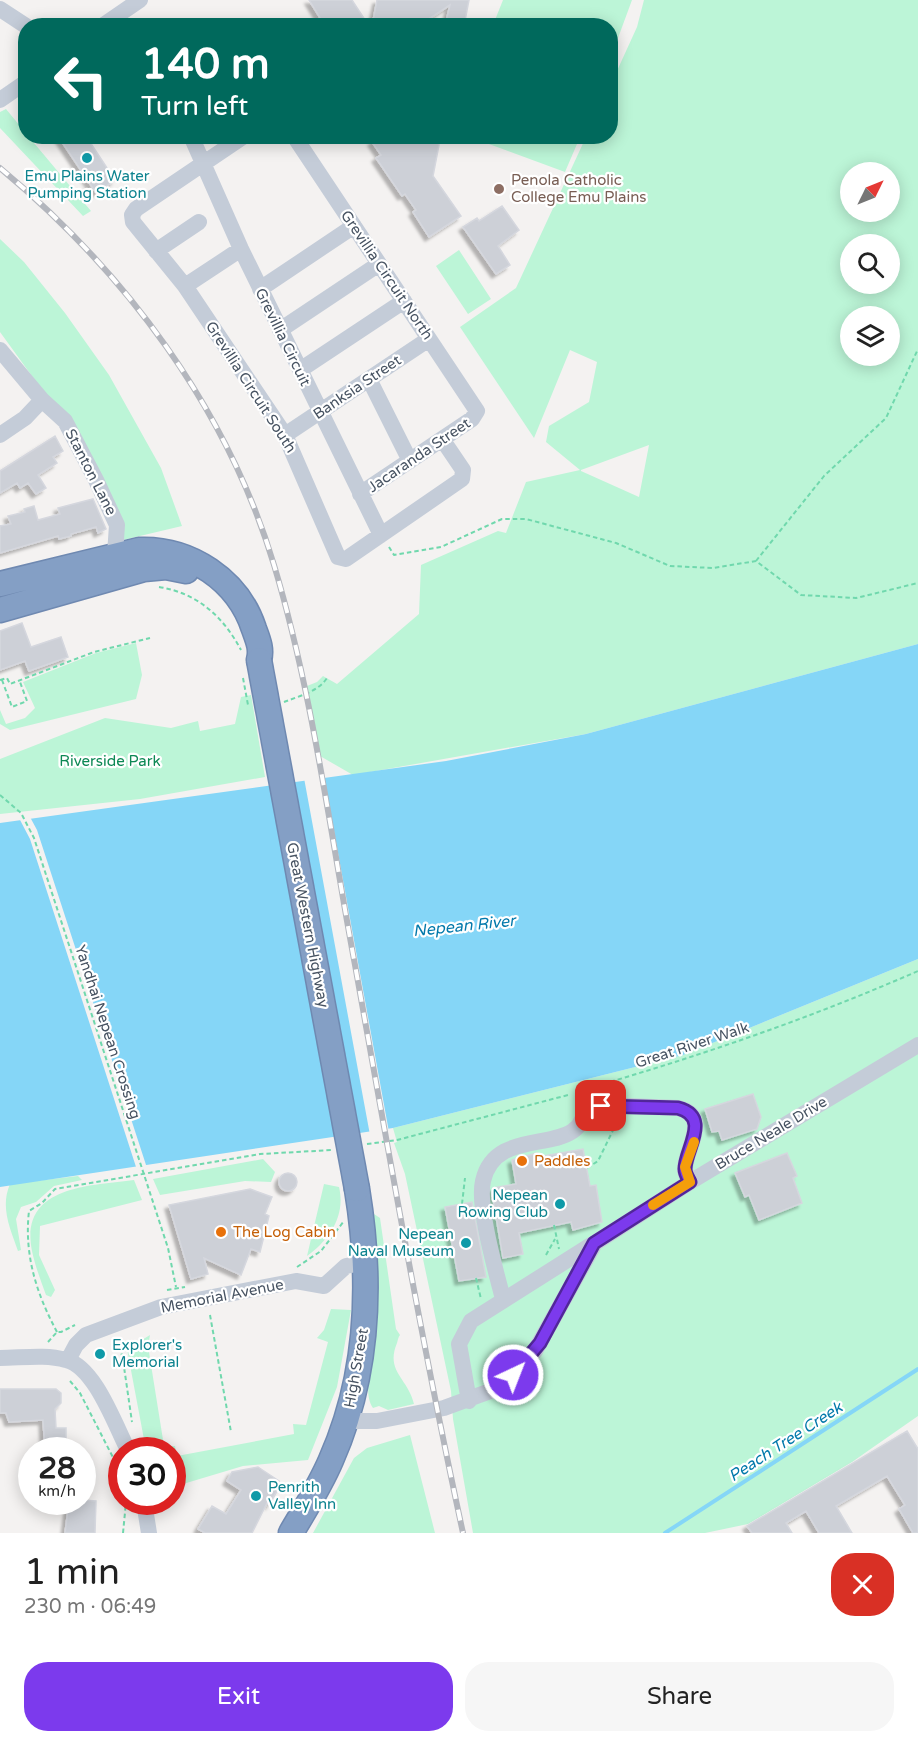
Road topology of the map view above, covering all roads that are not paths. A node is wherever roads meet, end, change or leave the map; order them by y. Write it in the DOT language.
graph roads {
  1 [pos="140,0"];
  2 [pos="0,9"];
  3 [pos="123,18"];
  4 [pos="18,21"];
  5 [pos="18,88"];
  6 [pos="0,100"];
  7 [pos="194,144"];
  8 [pos="233,144"];
  9 [pos="299,144"];
  10 [pos="203,165"];
  11 [pos="199,222"];
  12 [pos="354,226"];
  13 [pos="241,249"];
  14 [pos="156,250"];
  15 [pos="379,264"];
  16 [pos="185,286"];
  17 [pos="260,290"];
  18 [pos="404,301"];
  19 [pos="280,330"];
  20 [pos="429,339"];
  21 [pos="0,350"];
  22 [pos="300,370"];
  23 [pos="369,379"];
  24 [pos="42,400"];
  25 [pos="320,412"];
  26 [pos="476,414"];
  27 [pos="0,435"];
  28 [pos="285,435"];
  29 [pos="442,439"];
  30 [pos="410,461"];
  31 [pos="360,494"];
  32 [pos="381,535"];
  33 [pos="115,554"];
  34 [pos="0,584"];
  35 [pos="0,610"];
  36 [pos="251,657"];
  37 [pos="918,1045"];
  38 [pos="690,1182"];
  39 [pos="357,1189"];
  40 [pos="594,1243"];
  41 [pos="366,1262"];
  42 [pos="503,1299"];
  43 [pos="0,1358"];
  44 [pos="67,1367"];
  45 [pos="469,1401"];
  46 [pos="346,1421"];
  47 [pos="121,1437"];
  48 [pos="146,1515"];
  49 [pos="149,1533"];
  50 [pos="291,1533"];
  1 -- 3 [label="street"];
  2 -- 4 [label="street"];
  5 -- 6 [label="street"];
  7 -- 10 [label="street, Grevillia Circuit"];
  8 -- 10 [label="street"];
  9 -- 12 [label="street, Grevillia Circuit North"];
  10 -- 13 [label="street, Grevillia Circuit"];
  10 -- 14 [label="street, Grevillia Circuit South"];
  11 -- 14 [label="street"];
  12 -- 15 [label="street, Grevillia Circuit North"];
  12 -- 17 [label="street"];
  13 -- 16 [label="street"];
  13 -- 17 [label="street, Grevillia Circuit"];
  14 -- 16 [label="street, Grevillia Circuit South"];
  15 -- 18 [label="street, Grevillia Circuit North"];
  15 -- 19 [label="street"];
  16 -- 28 [label="street, Grevillia Circuit South"];
  17 -- 19 [label="street, Grevillia Circuit"];
  18 -- 20 [label="street, Grevillia Circuit North"];
  18 -- 22 [label="street"];
  19 -- 22 [label="street, Grevillia Circuit"];
  20 -- 23 [label="street, Banksia Street"];
  20 -- 26 [label="street, Grevillia Circuit North"];
  21 -- 24 [label="street, Stanton Lane"];
  22 -- 25 [label="street, Grevillia Circuit"];
  23 -- 25 [label="street, Banksia Street"];
  23 -- 30 [label="street"];
  24 -- 27 [label="street"];
  24 -- 33 [label="street, Stanton Lane"];
  25 -- 28 [label="street, Banksia Street"];
  25 -- 31 [label="street, Grevillia Circuit"];
  26 -- 29 [label="street, Jacaranda Street"];
  28 -- 32 [label="street, Grevillia Circuit South"];
  29 -- 30 [label="street, Jacaranda Street"];
  29 -- 32 [label="street"];
  30 -- 31 [label="street, Jacaranda Street"];
  31 -- 32 [label="street, Grevillia Circuit"];
  33 -- 34 [label="highway, Great Western Highway"];
  33 -- 36 [label="highway, Great Western Highway"];
  35 -- 36 [label="highway, Great Western Highway"];
  36 -- 39 [label="highway, Great Western Highway, bridge"];
  37 -- 38 [label="street, Bruce Neale Drive"];
  38 -- 40 [label="street, Bruce Neale Drive"];
  38 -- 42 [label="street"];
  39 -- 41 [label="highway, High Street"];
  40 -- 42 [label="street, Bruce Neale Drive"];
  40 -- 45 [label="street, Bruce Neale Drive"];
  41 -- 44 [label="street, Memorial Avenue"];
  41 -- 46 [label="highway, High Street"];
  42 -- 45 [label="street, Bruce Neale Drive"];
  43 -- 44 [label="street"];
  44 -- 47 [label="street"];
  45 -- 46 [label="street, Bruce Neale Drive"];
  46 -- 50 [label="highway, High Street"];
  48 -- 49 [label="street"];
}
